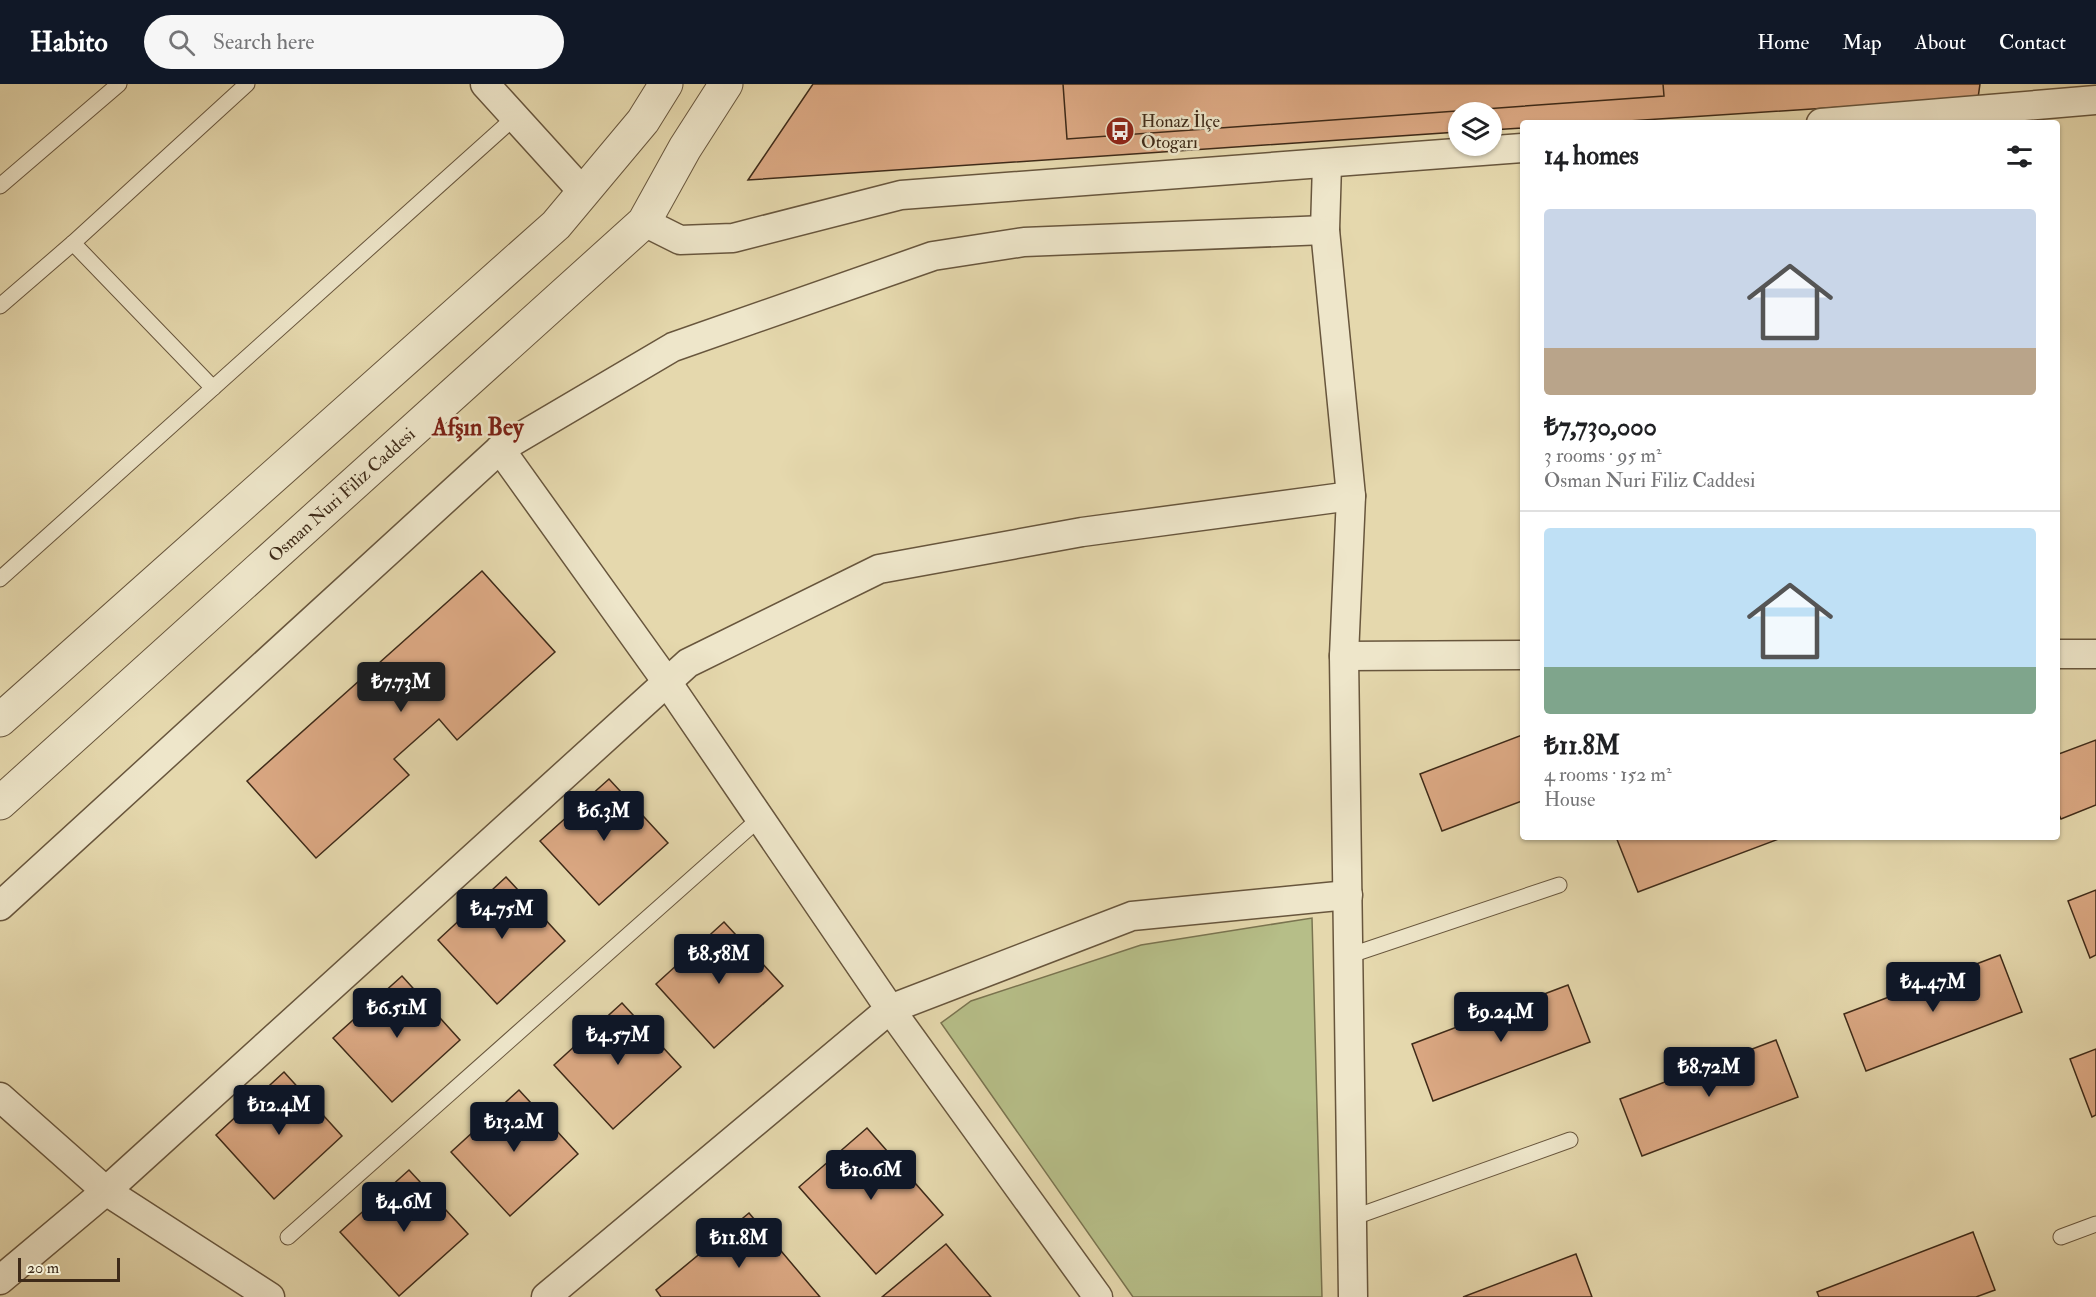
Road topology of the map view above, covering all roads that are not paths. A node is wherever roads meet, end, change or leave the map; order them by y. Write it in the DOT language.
graph roads {
  1 [pos="119,84"];
  2 [pos="247,84"];
  3 [pos="485,84"];
  4 [pos="666,84"];
  5 [pos="726,84"];
  6 [pos="2096,100"];
  7 [pos="515,117"];
  8 [pos="1857,120"];
  9 [pos="1520,148"];
  10 [pos="1327,164"];
  11 [pos="1,184"];
  12 [pos="583,192"];
  13 [pos="644,222"];
  14 [pos="1325,230"];
  15 [pos="73,243"];
  16 [pos="0,306"];
  17 [pos="213,388"];
  18 [pos="500,449"];
  19 [pos="1351,496"];
  20 [pos="0,579"];
  21 [pos="2060,654"];
  22 [pos="2096,654"];
  23 [pos="1520,655"];
  24 [pos="1344,656"];
  25 [pos="667,682"];
  26 [pos="0,720"];
  27 [pos="0,803"];
  28 [pos="760,818"];
  29 [pos="1559,885"];
  30 [pos="1348,895"];
  31 [pos="0,906"];
  32 [pos="1348,956"];
  33 [pos="890,1009"];
  34 [pos="0,1097"];
  35 [pos="1570,1140"];
  36 [pos="106,1191"];
  37 [pos="1352,1218"];
  38 [pos="2096,1224"];
  39 [pos="288,1237"];
  40 [pos="2061,1237"];
  41 [pos="0,1280"];
  42 [pos="270,1297"];
  43 [pos="546,1297"];
  44 [pos="1098,1297"];
  45 [pos="1353,1297"];
  1 -- 11 [label="lane"];
  2 -- 15 [label="lane"];
  3 -- 7 [label="street"];
  4 -- 12 [label="street"];
  5 -- 13 [label="street, Osman Nuri Filiz Caddesi"];
  6 -- 8 [label="street"];
  7 -- 12 [label="street"];
  7 -- 17 [label="lane"];
  9 -- 10 [label="street"];
  10 -- 13 [label="street"];
  10 -- 14 [label="street"];
  12 -- 26 [label="street"];
  13 -- 27 [label="street, Osman Nuri Filiz Caddesi"];
  14 -- 18 [label="street"];
  14 -- 19 [label="street"];
  15 -- 16 [label="lane"];
  15 -- 17 [label="lane"];
  17 -- 20 [label="lane"];
  18 -- 25 [label="street"];
  18 -- 31 [label="street"];
  19 -- 24 [label="street"];
  19 -- 25 [label="street"];
  21 -- 22 [label="street"];
  23 -- 24 [label="street"];
  24 -- 30 [label="street"];
  25 -- 28 [label="street"];
  25 -- 36 [label="street"];
  28 -- 33 [label="street"];
  28 -- 39 [label="lane"];
  29 -- 32 [label="lane"];
  30 -- 32 [label="street"];
  30 -- 33 [label="street"];
  32 -- 37 [label="street"];
  33 -- 43 [label="street"];
  33 -- 44 [label="street"];
  34 -- 36 [label="street"];
  35 -- 37 [label="lane"];
  36 -- 41 [label="street"];
  36 -- 42 [label="street"];
  37 -- 45 [label="street"];
  38 -- 40 [label="lane"];
}
